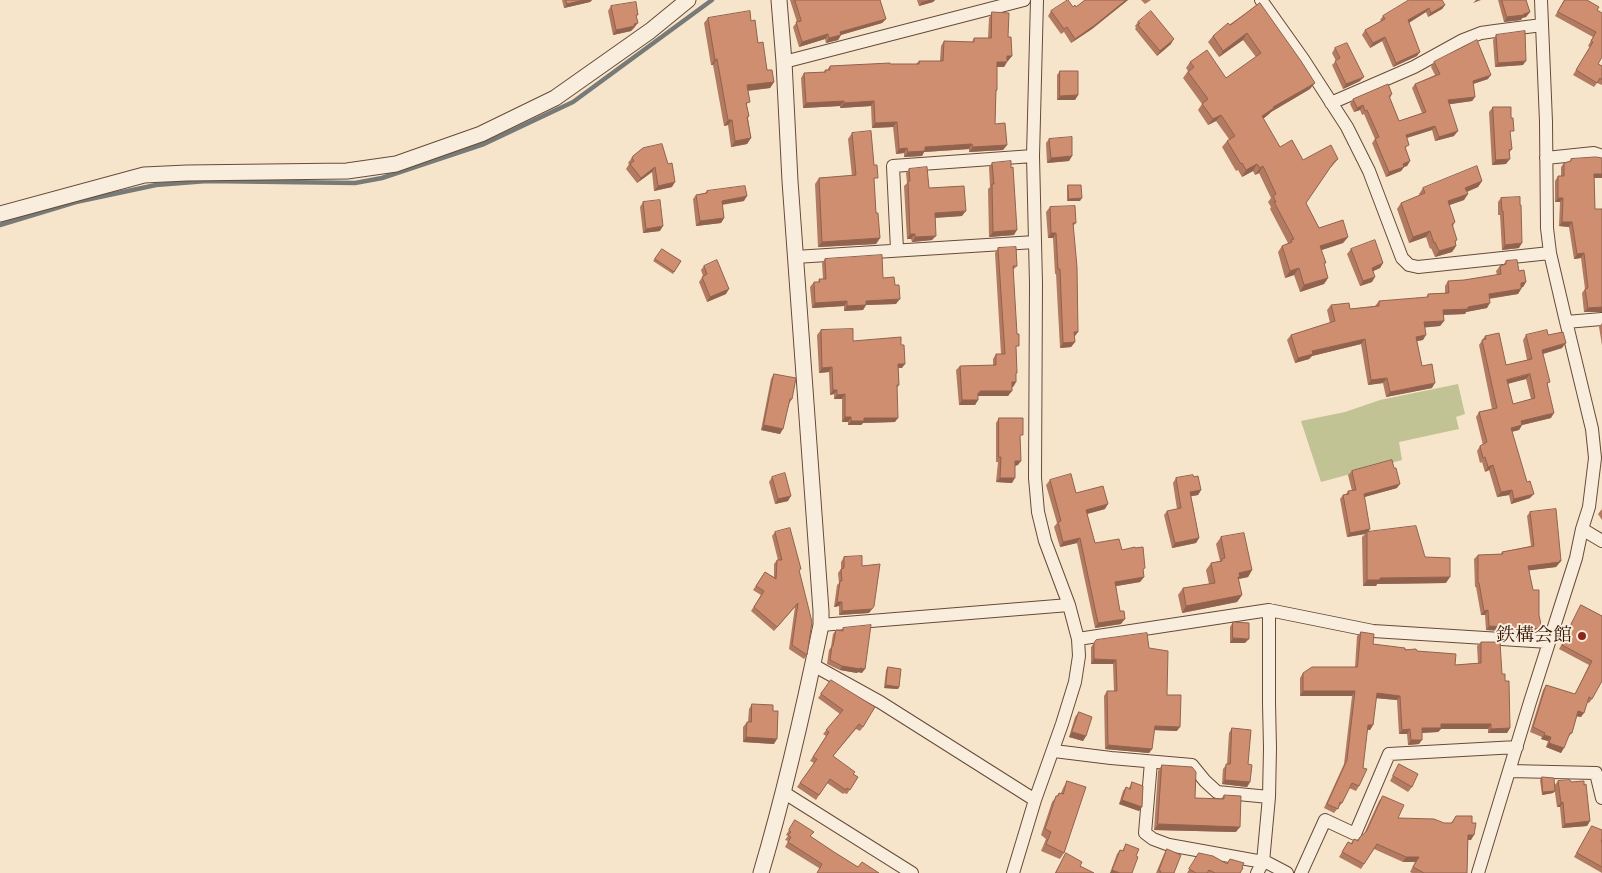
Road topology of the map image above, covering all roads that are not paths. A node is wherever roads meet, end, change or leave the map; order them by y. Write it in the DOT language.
graph roads {
  1 [pos="688,0"];
  2 [pos="779,0"];
  3 [pos="1024,0"];
  4 [pos="1038,0"];
  5 [pos="1261,0"];
  6 [pos="1541,0"];
  7 [pos="1542,25"];
  8 [pos="784,62"];
  9 [pos="1331,103"];
  10 [pos="1033,156"];
  11 [pos="1602,156"];
  12 [pos="1546,158"];
  13 [pos="0,214"];
  14 [pos="1035,242"];
  15 [pos="897,250"];
  16 [pos="1550,253"];
  17 [pos="795,257"];
  18 [pos="1602,319"];
  19 [pos="1566,322"];
  20 [pos="1582,529"];
  21 [pos="1602,541"];
  22 [pos="1069,605"];
  23 [pos="1269,610"];
  24 [pos="821,625"];
  25 [pos="1078,639"];
  26 [pos="1549,642"];
  27 [pos="812,665"];
  28 [pos="1517,746"];
  29 [pos="1054,751"];
  30 [pos="1151,762"];
  31 [pos="1510,771"];
  32 [pos="783,792"];
  33 [pos="1269,797"];
  34 [pos="1602,798"];
  35 [pos="1035,800"];
  36 [pos="1260,868"];
  37 [pos="761,873"];
  38 [pos="912,873"];
  39 [pos="1012,873"];
  40 [pos="1287,873"];
  41 [pos="1301,873"];
  42 [pos="1478,873"];
  1 -- 13 [label="street"];
  2 -- 8 [label="street"];
  3 -- 8 [label="street"];
  4 -- 10 [label="street"];
  5 -- 9 [label="street"];
  6 -- 7 [label="street"];
  7 -- 9 [label="street"];
  7 -- 12 [label="street"];
  8 -- 17 [label="street"];
  9 -- 16 [label="street"];
  10 -- 14 [label="street"];
  10 -- 15 [label="street"];
  11 -- 12 [label="street"];
  12 -- 16 [label="street"];
  14 -- 15 [label="street"];
  14 -- 22 [label="street"];
  15 -- 17 [label="street"];
  16 -- 19 [label="street"];
  17 -- 24 [label="street"];
  18 -- 19 [label="street"];
  19 -- 20 [label="street"];
  20 -- 21 [label="street"];
  20 -- 26 [label="street"];
  22 -- 24 [label="street"];
  22 -- 25 [label="street"];
  23 -- 25 [label="street"];
  23 -- 26 [label="street"];
  23 -- 33 [label="street"];
  24 -- 27 [label="street"];
  25 -- 29 [label="street"];
  26 -- 28 [label="street"];
  27 -- 32 [label="street"];
  27 -- 35 [label="street"];
  28 -- 31 [label="street"];
  28 -- 41 [label="street"];
  29 -- 30 [label="street"];
  29 -- 35 [label="street"];
  30 -- 33 [label="street"];
  30 -- 36 [label="street"];
  31 -- 34 [label="street"];
  31 -- 42 [label="street"];
  32 -- 37 [label="street"];
  32 -- 38 [label="street"];
  33 -- 36 [label="street"];
  35 -- 39 [label="street"];
  36 -- 40 [label="street"];
}
